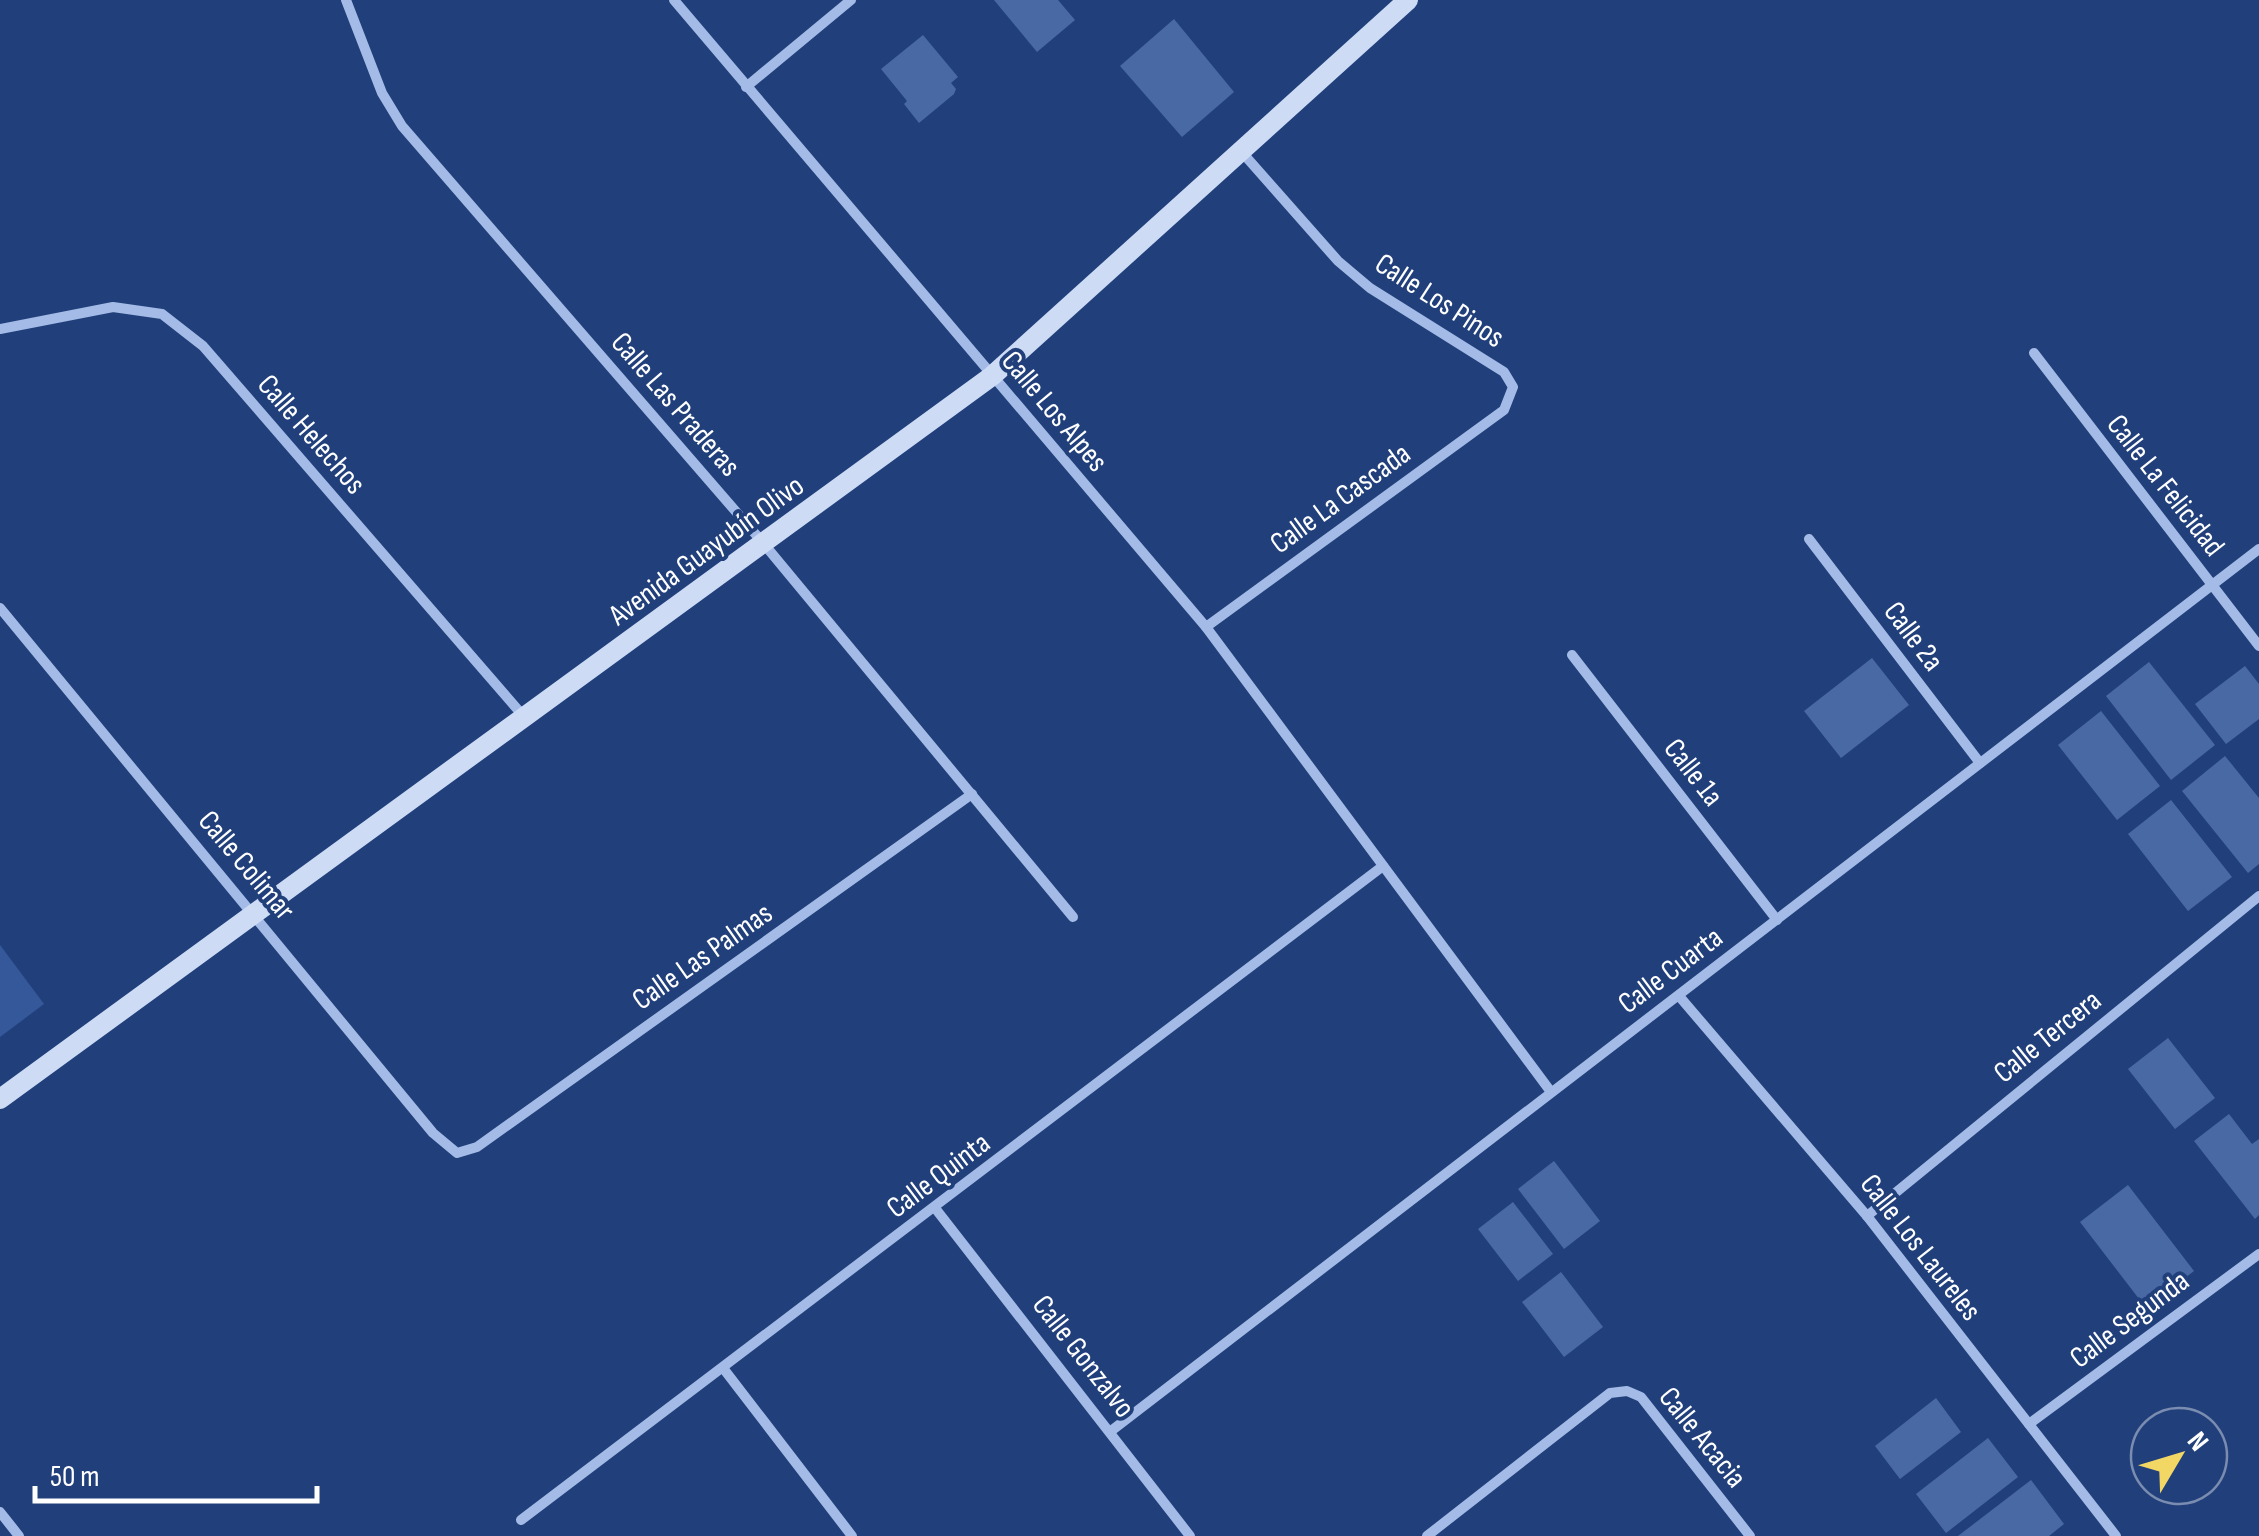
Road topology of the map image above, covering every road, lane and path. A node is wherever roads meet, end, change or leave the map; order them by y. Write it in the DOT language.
graph roads {
  1 [pos="346,0"];
  2 [pos="674,0"];
  3 [pos="852,0"];
  4 [pos="1408,0"];
  5 [pos="746,87"];
  6 [pos="1240,150"];
  7 [pos="0,329"];
  8 [pos="2034,353"];
  9 [pos="992,376"];
  10 [pos="1504,410"];
  11 [pos="1808,539"];
  12 [pos="764,544"];
  13 [pos="2259,549"];
  14 [pos="2211,584"];
  15 [pos="0,608"];
  16 [pos="1206,627"];
  17 [pos="2259,646"];
  18 [pos="1572,655"];
  19 [pos="526,719"];
  20 [pos="1980,763"];
  21 [pos="972,794"];
  22 [pos="1383,866"];
  23 [pos="2259,896"];
  24 [pos="256,914"];
  25 [pos="1073,918"];
  26 [pos="1776,920"];
  27 [pos="1679,996"];
  28 [pos="1551,1092"];
  29 [pos="0,1099"];
  30 [pos="457,1153"];
  31 [pos="936,1208"];
  32 [pos="1867,1216"];
  33 [pos="2259,1254"];
  34 [pos="723,1368"];
  35 [pos="2029,1424"];
  36 [pos="1112,1432"];
  37 [pos="0,1512"];
  38 [pos="520,1520"];
  39 [pos="19,1536"];
  40 [pos="852,1536"];
  41 [pos="1190,1536"];
  42 [pos="1427,1536"];
  43 [pos="1750,1536"];
  44 [pos="2116,1536"];
  1 -- 12 [label="street, Calle Las Praderas"];
  2 -- 5 [label="street, Calle Los Alpes"];
  3 -- 5 [label="street"];
  4 -- 6 [label="main road, Avenida Guayubín Olivo"];
  5 -- 9 [label="street, Calle Los Alpes"];
  6 -- 9 [label="main road, Avenida Guayubín Olivo"];
  6 -- 10 [label="street, Calle Los Pinos"];
  7 -- 19 [label="street, Calle Helechos"];
  8 -- 14 [label="street, Calle La Felicidad"];
  9 -- 12 [label="main road, Avenida Guayubín Olivo"];
  9 -- 16 [label="street, Calle Los Alpes"];
  10 -- 16 [label="street, Calle La Cascada"];
  11 -- 20 [label="street, Calle 2a"];
  12 -- 19 [label="main road, Avenida Guayubín Olivo"];
  12 -- 21 [label="street, Calle Las Praderas"];
  13 -- 14 [label="street, Calle Cuarta"];
  14 -- 17 [label="street, Calle La Felicidad"];
  14 -- 20 [label="street, Calle Cuarta"];
  15 -- 24 [label="street, Calle Colimar"];
  16 -- 22 [label="street, Calle Los Alpes"];
  18 -- 26 [label="street, Calle 1a"];
  19 -- 24 [label="main road, Avenida Guayubín Olivo"];
  20 -- 26 [label="street, Calle Cuarta"];
  21 -- 25 [label="street, Calle Las Praderas"];
  21 -- 30 [label="street, Calle Las Palmas"];
  22 -- 28 [label="street, Calle Los Alpes"];
  22 -- 31 [label="street, Calle Quinta"];
  23 -- 32 [label="street, Calle Tercera"];
  24 -- 29 [label="main road, Avenida Guayubín Olivo"];
  24 -- 30 [label="street, Calle Colimar"];
  26 -- 27 [label="street, Calle Cuarta"];
  27 -- 28 [label="street, Calle Cuarta"];
  27 -- 32 [label="street, Calle Los Laureles"];
  28 -- 36 [label="street, Calle Cuarta"];
  31 -- 34 [label="street, Calle Quinta"];
  31 -- 36 [label="street, Calle Gonzalvo"];
  32 -- 35 [label="street, Calle Los Laureles"];
  33 -- 35 [label="street, Calle Segunda"];
  34 -- 38 [label="street, Calle Quinta"];
  34 -- 40 [label="street"];
  35 -- 44 [label="street, Calle Los Laureles"];
  36 -- 41 [label="street, Calle Gonzalvo"];
  37 -- 39 [label="street"];
  42 -- 43 [label="street, Calle Acacia"];
}
